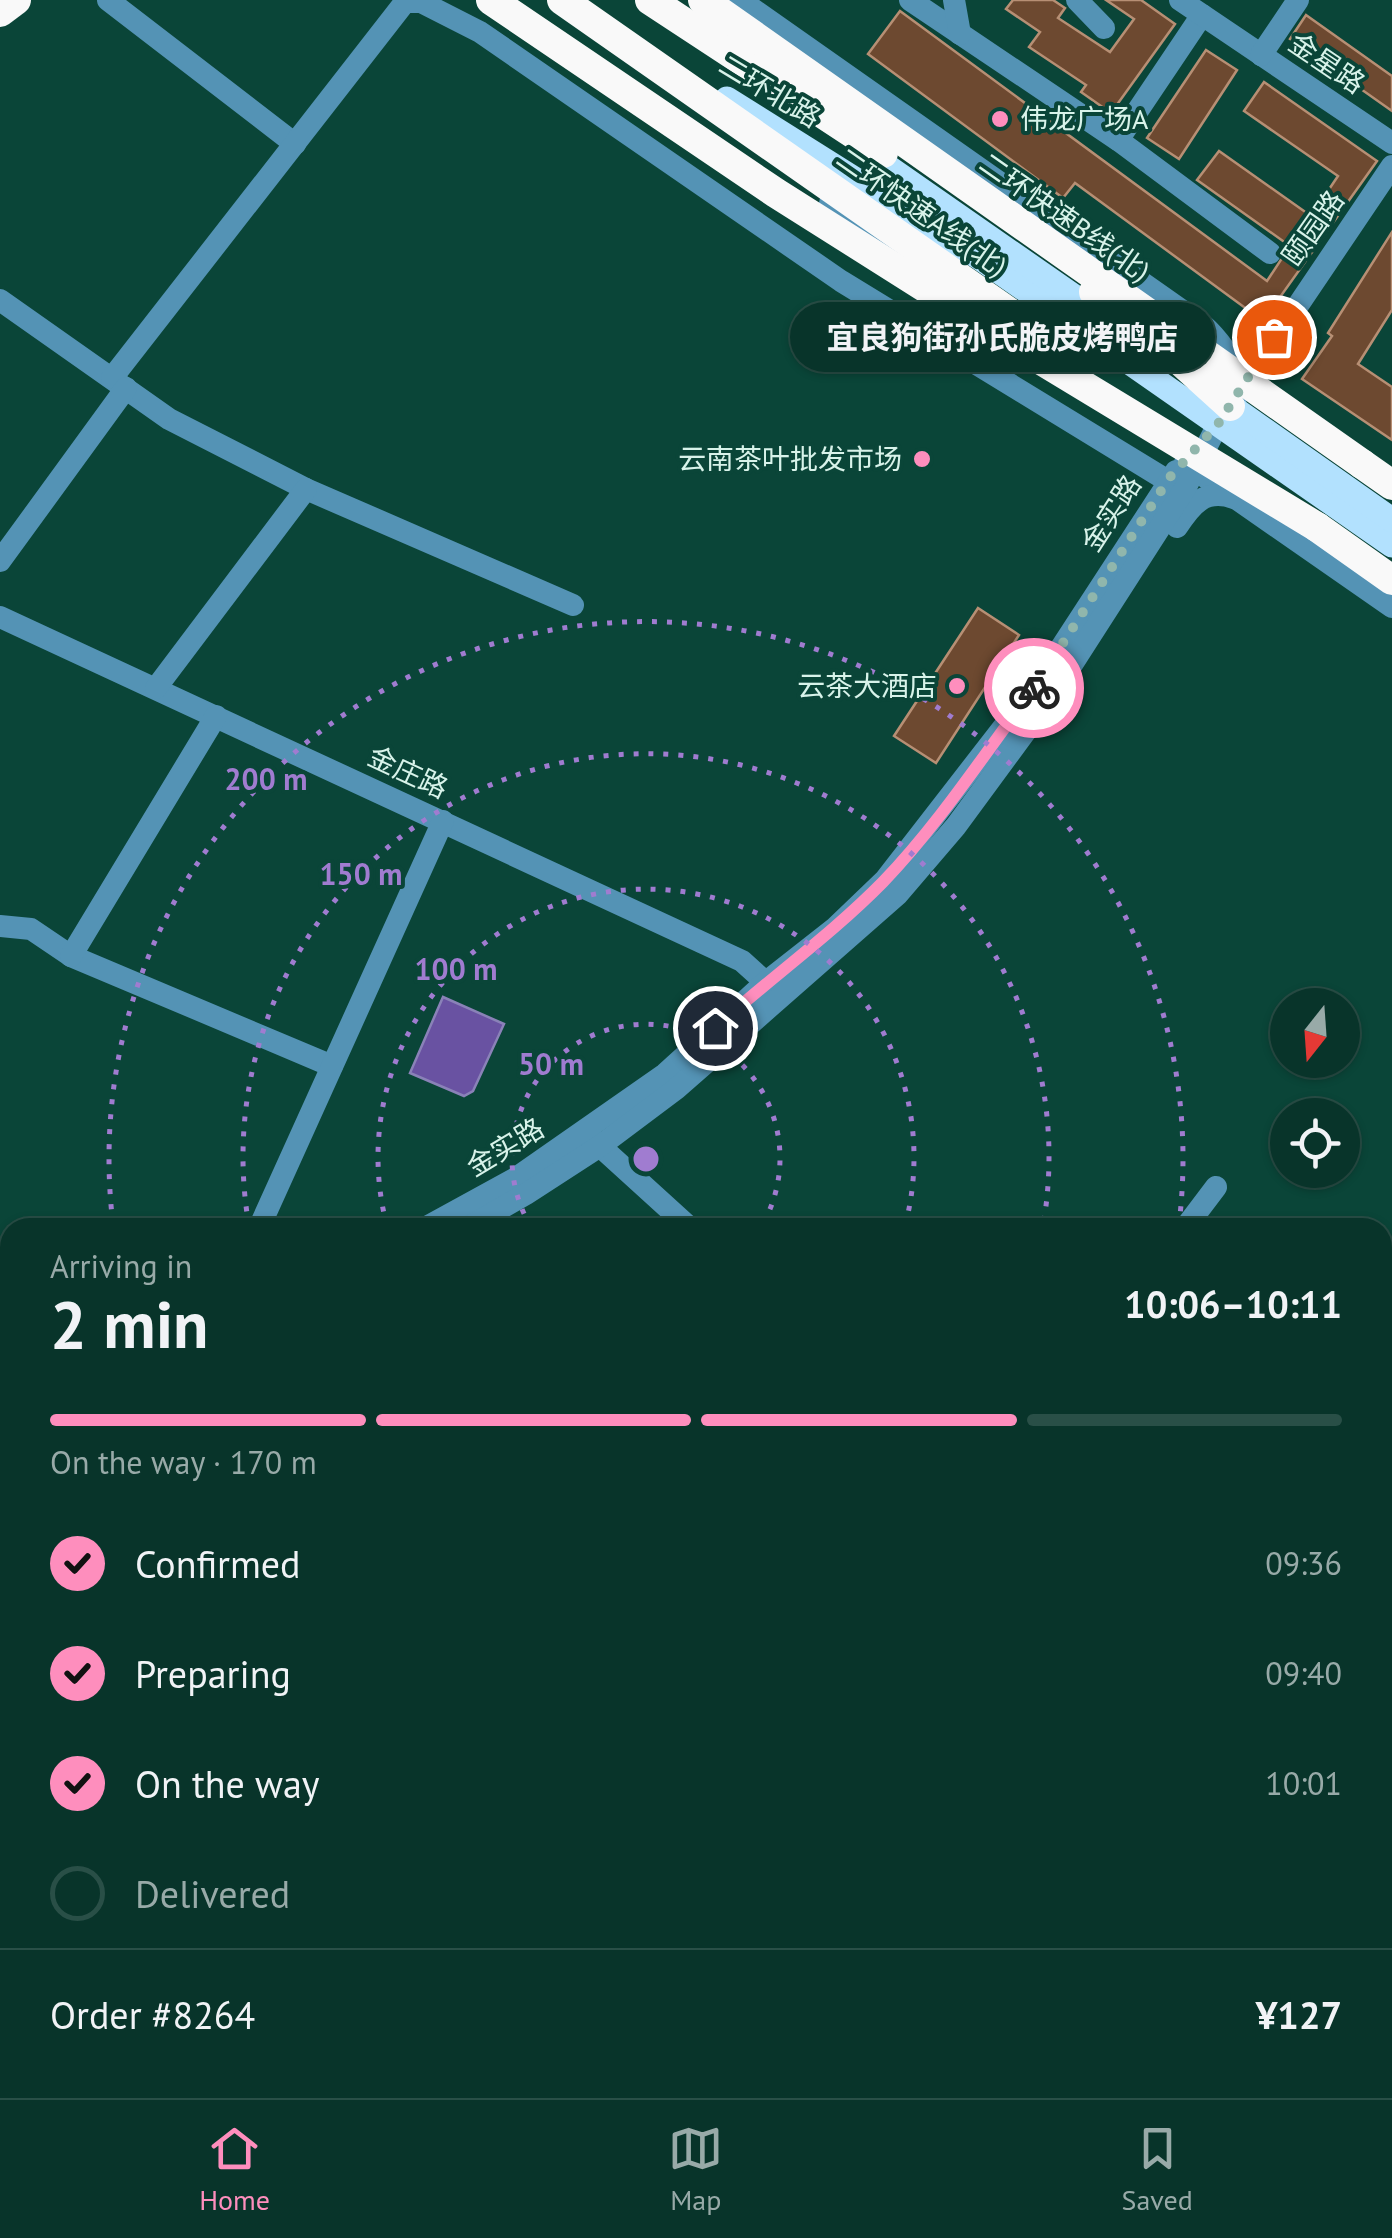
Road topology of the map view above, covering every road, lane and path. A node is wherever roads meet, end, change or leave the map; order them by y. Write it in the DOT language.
graph roads {
  1 [pos="16,0"];
  2 [pos="108,0"];
  3 [pos="491,0"];
  4 [pos="649,0"];
  5 [pos="691,0"];
  6 [pos="702,0"];
  7 [pos="740,0"];
  8 [pos="910,0"];
  9 [pos="954,0"];
  10 [pos="1077,0"];
  11 [pos="1180,0"];
  12 [pos="1298,0"];
  13 [pos="402,1"];
  14 [pos="566,4"];
  15 [pos="0,12"];
  16 [pos="1202,16"];
  17 [pos="1104,28"];
  18 [pos="960,34"];
  19 [pos="1261,55"];
  20 [pos="1118,140"];
  21 [pos="1392,142"];
  22 [pos="294,144"];
  23 [pos="1392,166"];
  24 [pos="1270,253"];
  25 [pos="1032,270"];
  26 [pos="0,300"];
  27 [pos="1104,300"];
  28 [pos="1243,371"];
  29 [pos="119,384"];
  30 [pos="1269,399"];
  31 [pos="1224,415"];
  32 [pos="1160,446"];
  33 [pos="1189,466"];
  34 [pos="1392,475"];
  35 [pos="1168,481"];
  36 [pos="1392,485"];
  37 [pos="306,489"];
  38 [pos="1236,498"];
  39 [pos="1392,520"];
  40 [pos="1317,528"];
  41 [pos="1392,546"];
  42 [pos="0,561"];
  43 [pos="1392,580"];
  44 [pos="573,605"];
  45 [pos="1392,608"];
  46 [pos="0,617"];
  47 [pos="1088,639"];
  48 [pos="156,688"];
  49 [pos="216,716"];
  50 [pos="443,821"];
  51 [pos="0,926"];
  52 [pos="71,956"];
  53 [pos="773,989"];
  54 [pos="332,1066"];
  55 [pos="593,1139"];
  56 [pos="1216,1187"];
  57 [pos="264,1218"];
  58 [pos="443,1218"];
  59 [pos="484,1218"];
  60 [pos="679,1218"];
  61 [pos="1193,1218"];
  1 -- 15 [label="highway"];
  2 -- 22 [label="street"];
  3 -- 40 [label="highway, bridge"];
  4 -- 25 [label="main road, 二环北路"];
  4 -- 30 [label="highway, bridge"];
  5 -- 25 [label="highway, bridge"];
  6 -- 30 [label="highway, 二环快速B线(北), bridge"];
  7 -- 28 [label="street"];
  8 -- 18 [label="street"];
  9 -- 18 [label="street"];
  10 -- 17 [label="street"];
  11 -- 16 [label="street, 金星路"];
  12 -- 19 [label="street"];
  13 -- 22 [label="street"];
  13 -- 35 [label="street"];
  14 -- 25 [label="main road, 二环北路"];
  14 -- 32 [label="street"];
  14 -- 40 [label="highway, 二环快速A线(北), bridge"];
  16 -- 19 [label="street, 金星路"];
  16 -- 20 [label="street"];
  18 -- 20 [label="street"];
  19 -- 21 [label="street, 金星路"];
  20 -- 24 [label="street"];
  22 -- 29 [label="street"];
  23 -- 28 [label="street, 颐园路"];
  25 -- 27 [label="highway"];
  25 -- 31 [label="main road, 二环北路"];
  25 -- 32 [label="main road"];
  26 -- 29 [label="street"];
  27 -- 28 [label="main road"];
  27 -- 31 [label="highway"];
  28 -- 31 [label="street, 颐园路"];
  28 -- 34 [label="street"];
  29 -- 37 [label="street"];
  29 -- 42 [label="street"];
  30 -- 36 [label="highway, 二环快速B线(北), bridge"];
  31 -- 33 [label="street, 金实路"];
  31 -- 39 [label="main road, 二环北路"];
  31 -- 41 [label="main road, 二环北路"];
  32 -- 33 [label="street"];
  33 -- 35 [label="street, 金实路"];
  33 -- 38 [label="street"];
  33 -- 47 [label="street, 金实路"];
  35 -- 53 [label="street, 金实路"];
  37 -- 44 [label="street"];
  37 -- 48 [label="street"];
  38 -- 45 [label="street"];
  38 -- 47 [label="street"];
  40 -- 43 [label="highway, 二环快速A线(北)"];
  46 -- 48 [label="street, 金庄路"];
  47 -- 53 [label="street, 金实路"];
  48 -- 49 [label="street, 金庄路"];
  49 -- 50 [label="street, 金庄路"];
  49 -- 52 [label="street"];
  50 -- 53 [label="street, 金庄路"];
  50 -- 54 [label="street"];
  51 -- 52 [label="street"];
  52 -- 54 [label="street"];
  53 -- 55 [label="street, 金实路"];
  54 -- 57 [label="street"];
  55 -- 58 [label="street, 金实路"];
  55 -- 59 [label="street, 金实路"];
  55 -- 60 [label="street"];
  56 -- 61 [label="street"];
}
